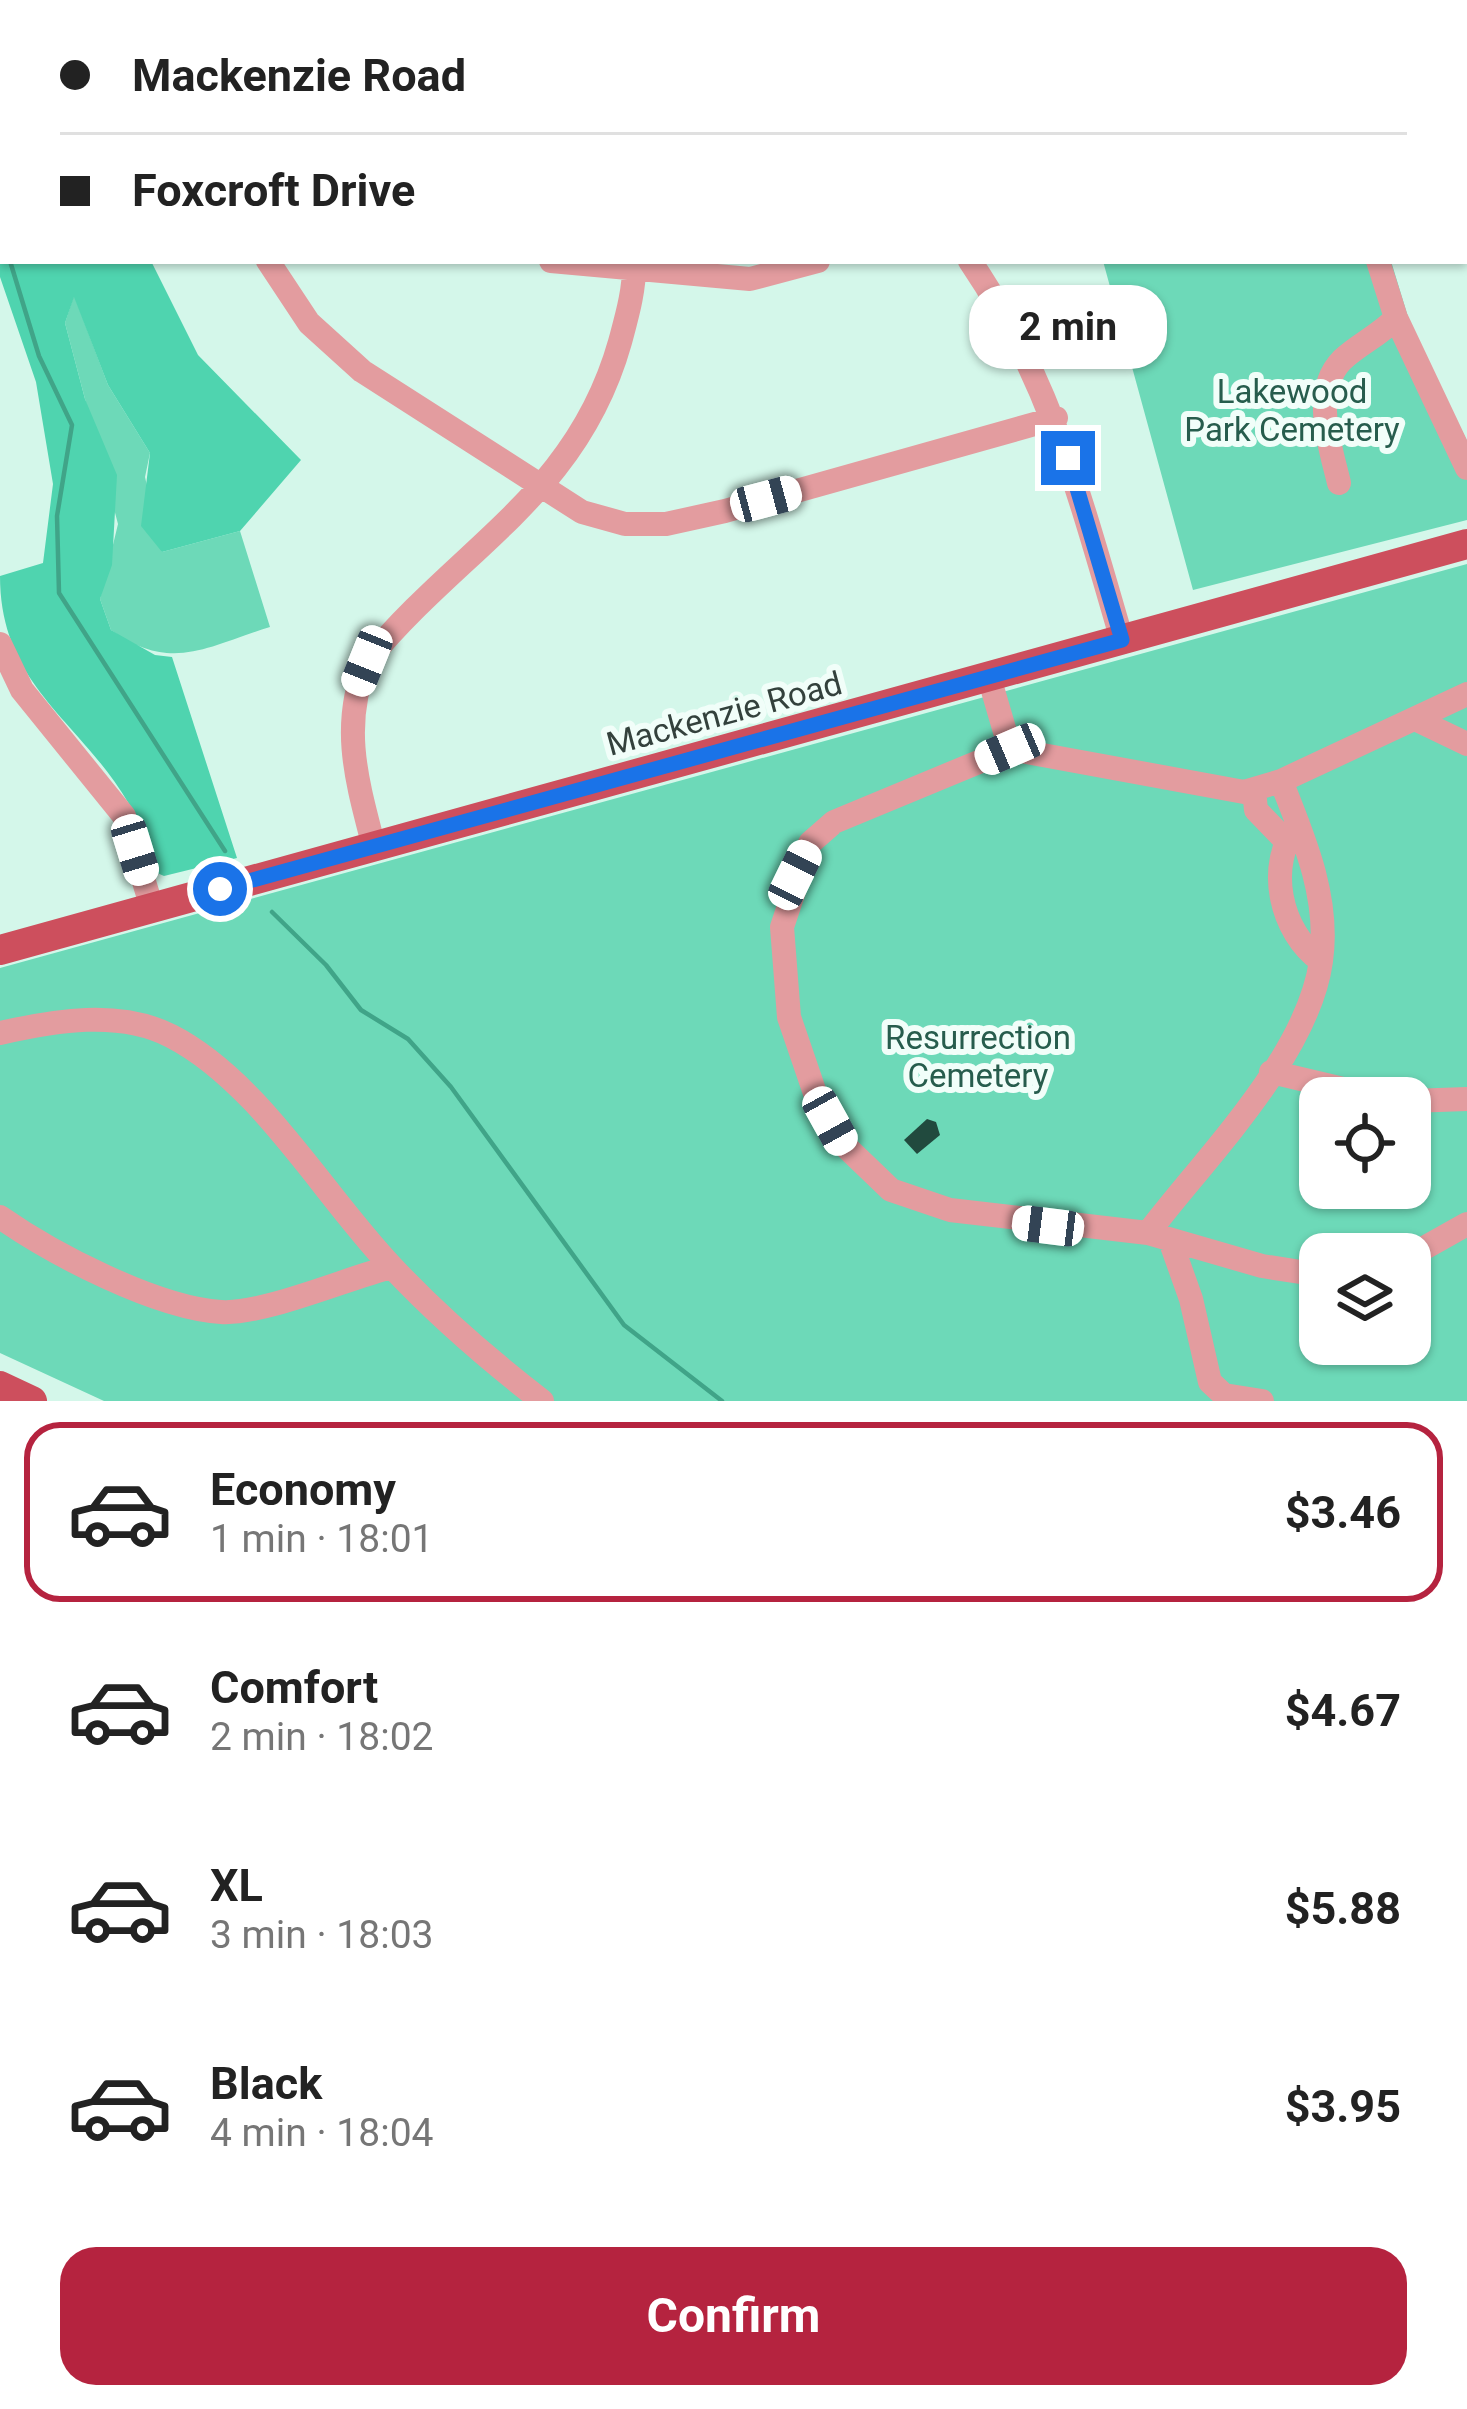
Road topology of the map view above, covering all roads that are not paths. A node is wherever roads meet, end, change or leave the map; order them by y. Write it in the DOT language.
graph roads {
  1 [pos="270,264"];
  2 [pos="592,264"];
  3 [pos="807,264"];
  4 [pos="972,264"];
  5 [pos="1379,264"];
  6 [pos="634,267"];
  7 [pos="1396,318"];
  8 [pos="1056,418"];
  9 [pos="1467,468"];
  10 [pos="1339,482"];
  11 [pos="544,489"];
  12 [pos="1467,544"];
  13 [pos="1122,640"];
  14 [pos="0,644"];
  15 [pos="989,676"];
  16 [pos="1467,694"];
  17 [pos="1414,719"];
  18 [pos="1467,744"];
  19 [pos="1010,749"];
  20 [pos="1281,781"];
  21 [pos="1254,790"];
  22 [pos="1292,832"];
  23 [pos="374,847"];
  24 [pos="152,908"];
  25 [pos="0,950"];
  26 [pos="1322,961"];
  27 [pos="0,1034"];
  28 [pos="1271,1072"];
  29 [pos="1299,1079"];
  30 [pos="1467,1099"];
  31 [pos="1431,1100"];
  32 [pos="0,1217"];
  33 [pos="1467,1224"];
  34 [pos="1159,1237"];
  35 [pos="1431,1244"];
  36 [pos="391,1267"];
  37 [pos="1299,1272"];
  38 [pos="0,1386"];
  39 [pos="32,1401"];
  40 [pos="542,1401"];
  41 [pos="1262,1401"];
  1 -- 11 [label="street"];
  2 -- 6 [label="street"];
  3 -- 6 [label="street"];
  4 -- 8 [label="street"];
  5 -- 7 [label="street"];
  6 -- 11 [label="street"];
  7 -- 9 [label="street"];
  7 -- 10 [label="street"];
  8 -- 11 [label="street"];
  8 -- 13 [label="street"];
  11 -- 23 [label="street"];
  12 -- 13 [label="main road, Mackenzie Road"];
  13 -- 15 [label="main road, Mackenzie Road"];
  14 -- 24 [label="street"];
  15 -- 19 [label="street"];
  15 -- 23 [label="main road, Mackenzie Road"];
  16 -- 17 [label="street"];
  17 -- 18 [label="street"];
  17 -- 20 [label="street"];
  19 -- 21 [label="street"];
  19 -- 34 [label="street"];
  20 -- 21 [label="street"];
  20 -- 22 [label="street"];
  21 -- 22 [label="street"];
  22 -- 26 [label="street"];
  22 -- 26 [label="street"];
  23 -- 24 [label="main road, Mackenzie Road"];
  24 -- 25 [label="main road, Mackenzie Road"];
  26 -- 28 [label="street"];
  27 -- 36 [label="street"];
  28 -- 29 [label="street"];
  28 -- 34 [label="street"];
  30 -- 31 [label="street"];
  32 -- 36 [label="street"];
  33 -- 35 [label="street"];
  34 -- 37 [label="street"];
  34 -- 41 [label="street"];
  36 -- 40 [label="street"];
  38 -- 39 [label="main road"];
}
